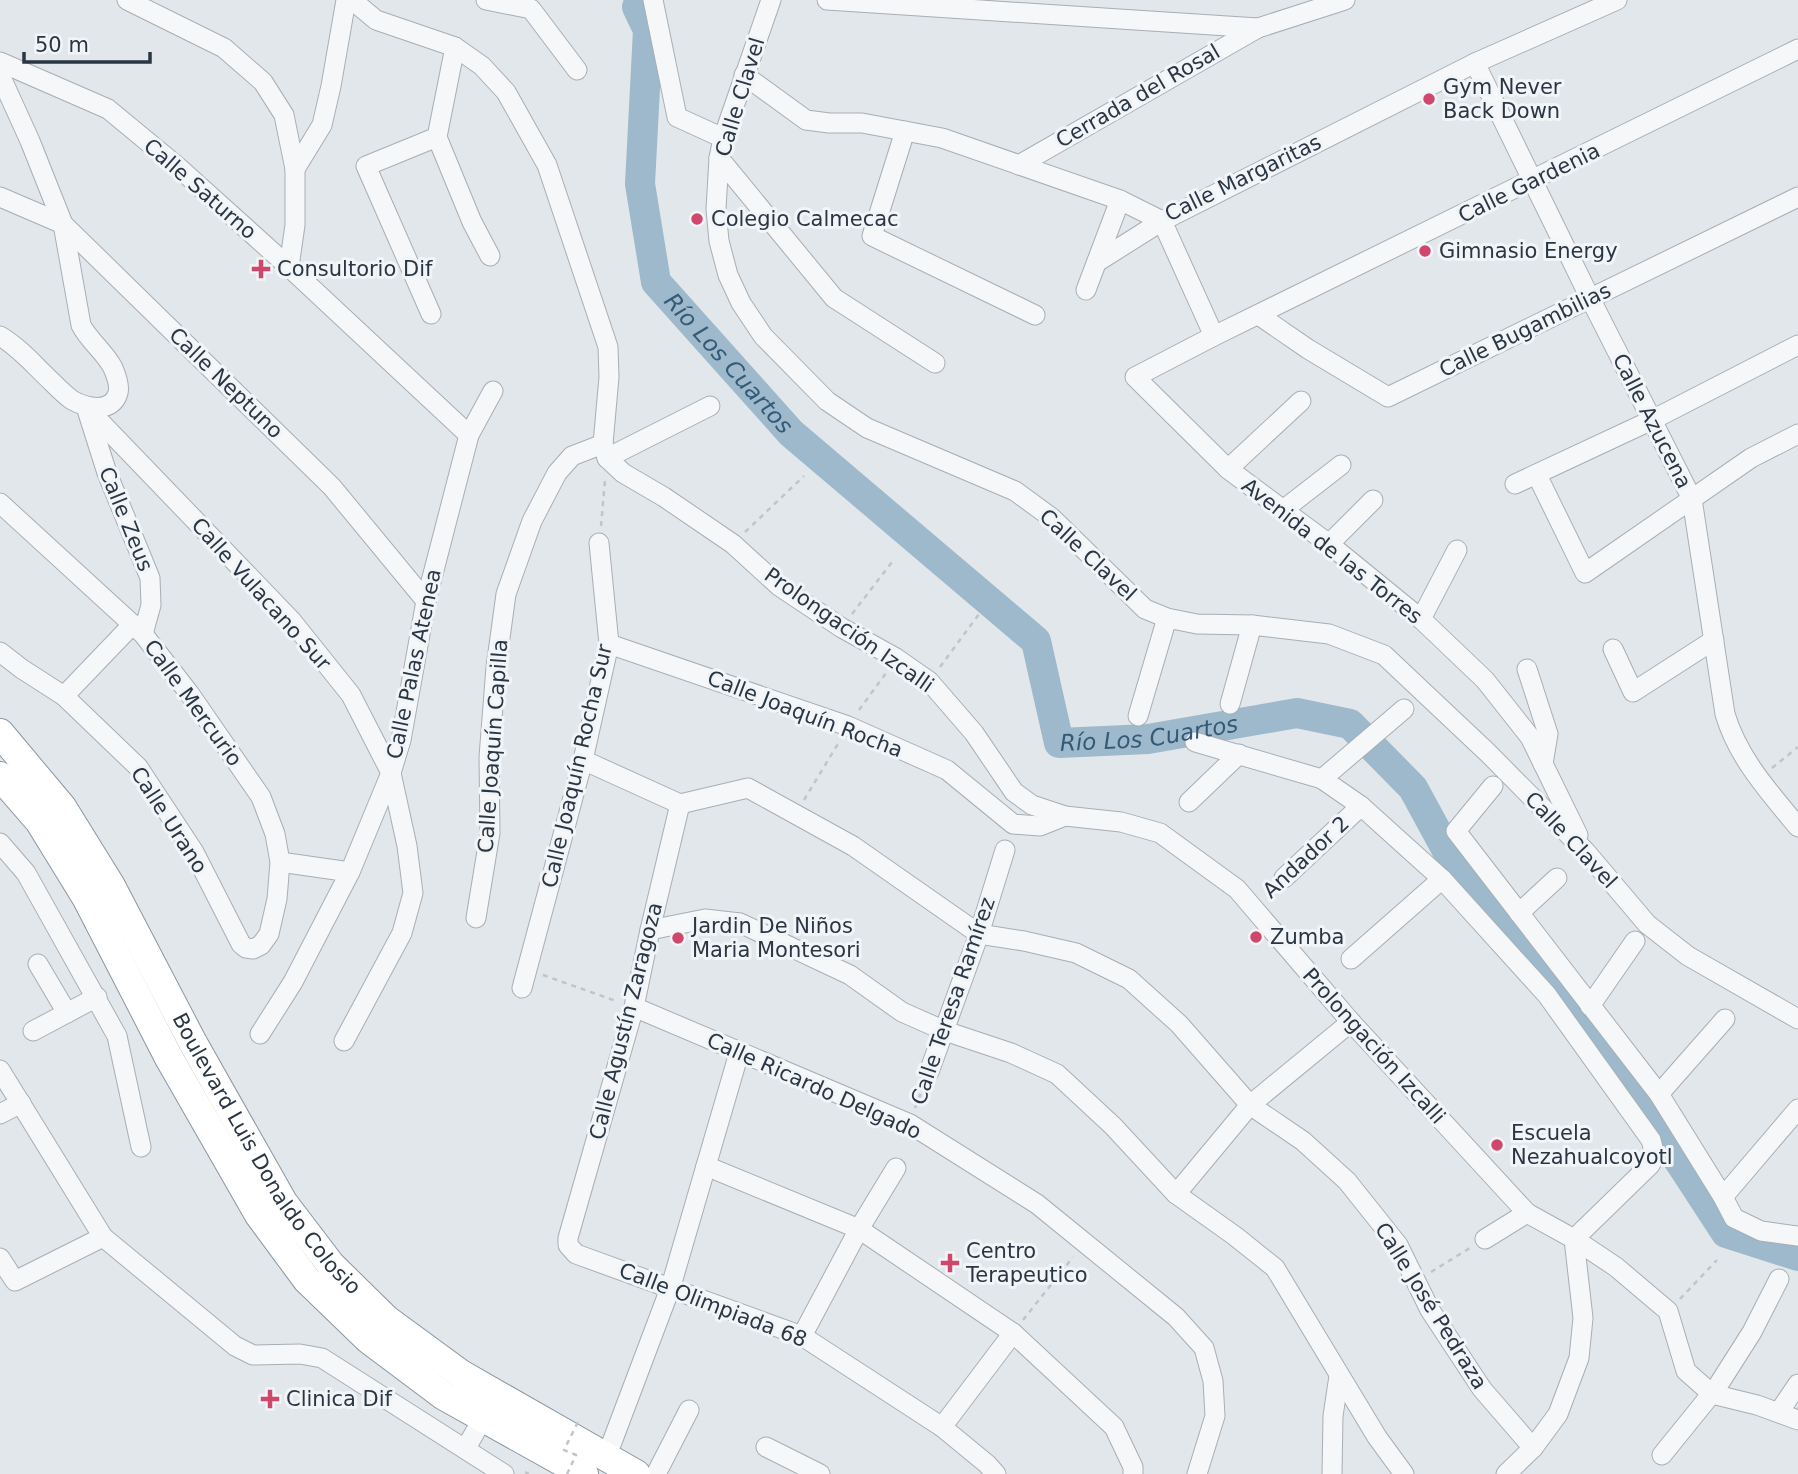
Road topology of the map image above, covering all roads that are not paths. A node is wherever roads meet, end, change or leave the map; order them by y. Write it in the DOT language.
graph roads {
  1 [pos="349,0"];
  2 [pos="486,0"];
  3 [pos="653,0"];
  4 [pos="771,0"];
  5 [pos="827,0"];
  6 [pos="1345,0"];
  7 [pos="1617,0"];
  8 [pos="134,1"];
  9 [pos="1258,28"];
  10 [pos="454,47"];
  11 [pos="1798,50"];
  12 [pos="0,62"];
  13 [pos="1475,63"];
  14 [pos="577,70"];
  15 [pos="0,75"];
  16 [pos="744,75"];
  17 [pos="905,131"];
  18 [pos="437,137"];
  19 [pos="723,138"];
  20 [pos="719,158"];
  21 [pos="1019,165"];
  22 [pos="295,169"];
  23 [pos="1532,181"];
  24 [pos="0,197"];
  25 [pos="1798,197"];
  26 [pos="1120,200"];
  27 [pos="1161,221"];
  28 [pos="63,224"];
  29 [pos="490,256"];
  30 [pos="1097,262"];
  31 [pos="289,267"];
  32 [pos="1086,290"];
  33 [pos="1590,298"];
  34 [pos="431,314"];
  35 [pos="1035,315"];
  36 [pos="1260,316"];
  37 [pos="0,336"];
  38 [pos="1214,336"];
  39 [pos="1798,345"];
  40 [pos="935,363"];
  41 [pos="493,391"];
  42 [pos="1301,401"];
  43 [pos="85,406"];
  44 [pos="710,406"];
  45 [pos="1652,420"];
  46 [pos="1798,433"];
  47 [pos="469,435"];
  48 [pos="605,451"];
  49 [pos="1341,465"];
  50 [pos="1228,469"];
  51 [pos="1537,475"];
  52 [pos="1515,484"];
  53 [pos="1373,499"];
  54 [pos="1692,499"];
  55 [pos="0,503"];
  56 [pos="1283,510"];
  57 [pos="599,543"];
  58 [pos="1329,544"];
  59 [pos="1457,550"];
  60 [pos="426,601"];
  61 [pos="1167,618"];
  62 [pos="1421,619"];
  63 [pos="1252,625"];
  64 [pos="138,629"];
  65 [pos="1714,640"];
  66 [pos="610,644"];
  67 [pos="1613,649"];
  68 [pos="0,652"];
  69 [pos="1527,669"];
  70 [pos="64,696"];
  71 [pos="1230,704"];
  72 [pos="1404,709"];
  73 [pos="1138,716"];
  74 [pos="0,733"];
  75 [pos="1195,742"];
  76 [pos="1239,754"];
  77 [pos="583,760"];
  78 [pos="1543,764"];
  79 [pos="391,773"];
  80 [pos="0,776"];
  81 [pos="1322,779"];
  82 [pos="1493,786"];
  83 [pos="1189,802"];
  84 [pos="680,804"];
  85 [pos="1361,806"];
  86 [pos="1065,816"];
  87 [pos="1798,827"];
  88 [pos="0,843"];
  89 [pos="1005,850"];
  90 [pos="1586,852"];
  91 [pos="280,862"];
  92 [pos="350,872"];
  93 [pos="1284,878"];
  94 [pos="1557,878"];
  95 [pos="1442,879"];
  96 [pos="1519,913"];
  97 [pos="477,918"];
  98 [pos="650,930"];
  99 [pos="979,934"];
  100 [pos="1635,941"];
  101 [pos="253,949"];
  102 [pos="1351,959"];
  103 [pos="38,964"];
  104 [pos="522,988"];
  105 [pos="97,997"];
  106 [pos="1590,1006"];
  107 [pos="634,1007"];
  108 [pos="67,1013"];
  109 [pos="1725,1019"];
  110 [pos="1798,1019"];
  111 [pos="1350,1022"];
  112 [pos="33,1031"];
  113 [pos="945,1031"];
  114 [pos="260,1034"];
  115 [pos="344,1041"];
  116 [pos="739,1054"];
  117 [pos="0,1070"];
  118 [pos="929,1072"];
  119 [pos="1659,1094"];
  120 [pos="20,1103"];
  121 [pos="1250,1105"];
  122 [pos="1798,1109"];
  123 [pos="0,1114"];
  124 [pos="141,1147"];
  125 [pos="706,1166"];
  126 [pos="895,1168"];
  127 [pos="1176,1194"];
  128 [pos="1723,1197"];
  129 [pos="1527,1213"];
  130 [pos="859,1229"];
  131 [pos="1798,1236"];
  132 [pos="103,1237"];
  133 [pos="568,1238"];
  134 [pos="1485,1239"];
  135 [pos="1574,1239"];
  136 [pos="0,1258"];
  137 [pos="1779,1279"];
  138 [pos="671,1286"];
  139 [pos="1013,1333"];
  140 [pos="802,1336"];
  141 [pos="1339,1376"];
  142 [pos="1798,1384"];
  143 [pos="1712,1394"];
  144 [pos="689,1410"];
  145 [pos="1779,1412"];
  146 [pos="483,1418"];
  147 [pos="1798,1419"];
  148 [pos="942,1427"];
  149 [pos="766,1447"];
  150 [pos="466,1448"];
  151 [pos="1533,1448"];
  152 [pos="1662,1455"];
  153 [pos="595,1466"];
  154 [pos="504,1474"];
  155 [pos="636,1474"];
  156 [pos="656,1474"];
  157 [pos="820,1474"];
  158 [pos="996,1474"];
  159 [pos="1133,1474"];
  160 [pos="1197,1474"];
  161 [pos="1332,1474"];
  162 [pos="1404,1474"];
  163 [pos="1506,1474"];
  1 -- 10 [label="street"];
  1 -- 22 [label="street"];
  2 -- 14 [label="street"];
  3 -- 19 [label="street"];
  4 -- 16 [label="street, Calle Clavel"];
  5 -- 9 [label="street"];
  6 -- 9 [label="street"];
  7 -- 13 [label="street, Calle Margaritas"];
  8 -- 22 [label="street"];
  9 -- 21 [label="street, Cerrada del Rosal"];
  10 -- 18 [label="street"];
  10 -- 48 [label="street"];
  11 -- 23 [label="street, Calle Gardenia"];
  12 -- 31 [label="street, Calle Saturno"];
  13 -- 23 [label="street, Calle Azucena"];
  13 -- 27 [label="street, Calle Margaritas"];
  15 -- 28 [label="street"];
  16 -- 17 [label="street, Calle Margaritas"];
  16 -- 19 [label="street, Calle Clavel"];
  17 -- 21 [label="street, Calle Margaritas"];
  17 -- 35 [label="street"];
  18 -- 29 [label="street"];
  18 -- 34 [label="street"];
  19 -- 20 [label="street, Calle Clavel"];
  20 -- 40 [label="street"];
  20 -- 61 [label="street, Calle Clavel"];
  21 -- 26 [label="street, Calle Margaritas"];
  22 -- 31 [label="street"];
  23 -- 33 [label="street, Calle Azucena"];
  23 -- 36 [label="street, Calle Gardenia"];
  24 -- 28 [label="street, Calle Neptuno"];
  25 -- 33 [label="street, Calle Bugambilias"];
  26 -- 27 [label="street, Calle Margaritas"];
  26 -- 30 [label="street"];
  27 -- 30 [label="street"];
  27 -- 38 [label="street"];
  28 -- 43 [label="street"];
  28 -- 60 [label="street, Calle Neptuno"];
  30 -- 32 [label="street"];
  31 -- 47 [label="street, Calle Saturno"];
  33 -- 36 [label="street, Calle Bugambilias"];
  33 -- 45 [label="street, Calle Azucena"];
  36 -- 38 [label="street, Avenida de las Torres"];
  37 -- 43 [label="street, Calle Vulacano Sur"];
  38 -- 50 [label="street, Avenida de las Torres"];
  39 -- 45 [label="street"];
  41 -- 47 [label="street, Calle Palas Atenea"];
  42 -- 50 [label="street"];
  43 -- 64 [label="street, Calle Zeus"];
  43 -- 79 [label="street, Calle Vulacano Sur"];
  44 -- 48 [label="street, Calle Joaquín Capilla"];
  45 -- 51 [label="street"];
  45 -- 54 [label="street, Calle Azucena"];
  46 -- 54 [label="street"];
  47 -- 60 [label="street, Calle Palas Atenea"];
  48 -- 86 [label="street, Prolongación Izcalli"];
  48 -- 97 [label="street, Calle Joaquín Capilla"];
  49 -- 56 [label="street"];
  50 -- 56 [label="street, Avenida de las Torres"];
  51 -- 52 [label="street"];
  51 -- 54 [label="street"];
  53 -- 58 [label="street"];
  54 -- 65 [label="street, Calle Azucena"];
  55 -- 64 [label="street, Calle Mercurio"];
  56 -- 58 [label="street, Avenida de las Torres"];
  57 -- 66 [label="street, Calle Joaquín Rocha Sur"];
  58 -- 62 [label="street, Avenida de las Torres"];
  59 -- 62 [label="street"];
  60 -- 79 [label="street, Calle Palas Atenea"];
  61 -- 63 [label="street, Calle Clavel"];
  61 -- 73 [label="street"];
  62 -- 78 [label="street, Avenida de las Torres"];
  63 -- 71 [label="street"];
  63 -- 90 [label="street, Calle Clavel"];
  64 -- 70 [label="street"];
  64 -- 91 [label="street, Calle Mercurio"];
  65 -- 67 [label="street"];
  65 -- 87 [label="street, Calle Azucena"];
  66 -- 77 [label="street, Calle Joaquín Rocha Sur"];
  66 -- 86 [label="street, Calle Joaquín Rocha"];
  68 -- 70 [label="street, Calle Urano"];
  69 -- 78 [label="street"];
  70 -- 101 [label="street, Calle Urano"];
  72 -- 81 [label="street"];
  74 -- 153 [label="highway, Boulevard Luis Donaldo Colosio"];
  75 -- 76 [label="street"];
  76 -- 81 [label="street"];
  76 -- 83 [label="street"];
  77 -- 84 [label="street"];
  77 -- 104 [label="street, Calle Joaquín Rocha Sur"];
  78 -- 90 [label="street, Avenida de las Torres"];
  79 -- 92 [label="street, Calle Palas Atenea"];
  79 -- 115 [label="street, Calle Vulacano Sur"];
  80 -- 146 [label="highway, Boulevard Luis Donaldo Colosio"];
  81 -- 85 [label="street"];
  82 -- 96 [label="street"];
  84 -- 98 [label="street, Calle Agustín Zaragoza"];
  84 -- 99 [label="street, Calle José Pedraza"];
  85 -- 93 [label="street, Andador 2"];
  85 -- 95 [label="street"];
  86 -- 111 [label="street, Prolongación Izcalli"];
  88 -- 105 [label="street"];
  89 -- 99 [label="street, Calle Teresa Ramírez"];
  90 -- 110 [label="street, Calle Clavel"];
  91 -- 92 [label="street"];
  91 -- 101 [label="street, Calle Mercurio"];
  92 -- 114 [label="street, Calle Palas Atenea"];
  94 -- 96 [label="street"];
  95 -- 102 [label="street"];
  95 -- 135 [label="street"];
  96 -- 106 [label="street"];
  98 -- 107 [label="street, Calle Agustín Zaragoza"];
  98 -- 113 [label="street"];
  99 -- 113 [label="street, Calle Teresa Ramírez"];
  99 -- 121 [label="street, Calle José Pedraza"];
  100 -- 106 [label="street"];
  103 -- 108 [label="street"];
  105 -- 108 [label="street"];
  105 -- 124 [label="street"];
  106 -- 119 [label="street"];
  107 -- 116 [label="street, Calle Ricardo Delgado"];
  107 -- 133 [label="street, Calle Agustín Zaragoza"];
  108 -- 112 [label="street"];
  109 -- 119 [label="street"];
  111 -- 121 [label="street"];
  111 -- 129 [label="street, Prolongación Izcalli"];
  113 -- 118 [label="street, Calle Teresa Ramírez"];
  113 -- 127 [label="street"];
  116 -- 125 [label="street"];
  116 -- 160 [label="street, Calle Ricardo Delgado"];
  117 -- 120 [label="street"];
  119 -- 128 [label="street"];
  120 -- 123 [label="street"];
  120 -- 132 [label="street"];
  121 -- 127 [label="street"];
  121 -- 151 [label="street, Calle José Pedraza"];
  122 -- 128 [label="street"];
  125 -- 130 [label="street"];
  125 -- 138 [label="street"];
  126 -- 130 [label="street"];
  127 -- 141 [label="street"];
  128 -- 131 [label="street"];
  129 -- 134 [label="street"];
  129 -- 135 [label="street, Prolongación Izcalli"];
  130 -- 139 [label="street"];
  130 -- 140 [label="street"];
  132 -- 136 [label="street"];
  132 -- 150 [label="street"];
  133 -- 138 [label="street, Calle Olimpiada 68"];
  135 -- 143 [label="street, Prolongación Izcalli"];
  135 -- 151 [label="street"];
  137 -- 143 [label="street"];
  138 -- 140 [label="street, Calle Olimpiada 68"];
  138 -- 153 [label="street"];
  139 -- 148 [label="street"];
  139 -- 159 [label="street"];
  140 -- 148 [label="street, Calle Olimpiada 68"];
  141 -- 161 [label="street"];
  141 -- 162 [label="street"];
  142 -- 145 [label="street"];
  143 -- 145 [label="street, Prolongación Izcalli"];
  143 -- 152 [label="street"];
  144 -- 156 [label="street"];
  145 -- 147 [label="street, Prolongación Izcalli"];
  146 -- 150 [label="street"];
  146 -- 153 [label="highway, Boulevard Luis Donaldo Colosio"];
  148 -- 158 [label="street, Calle Olimpiada 68"];
  149 -- 157 [label="street"];
  150 -- 154 [label="street"];
  151 -- 163 [label="street"];
  153 -- 155 [label="highway, Boulevard Luis Donaldo Colosio"];
}
